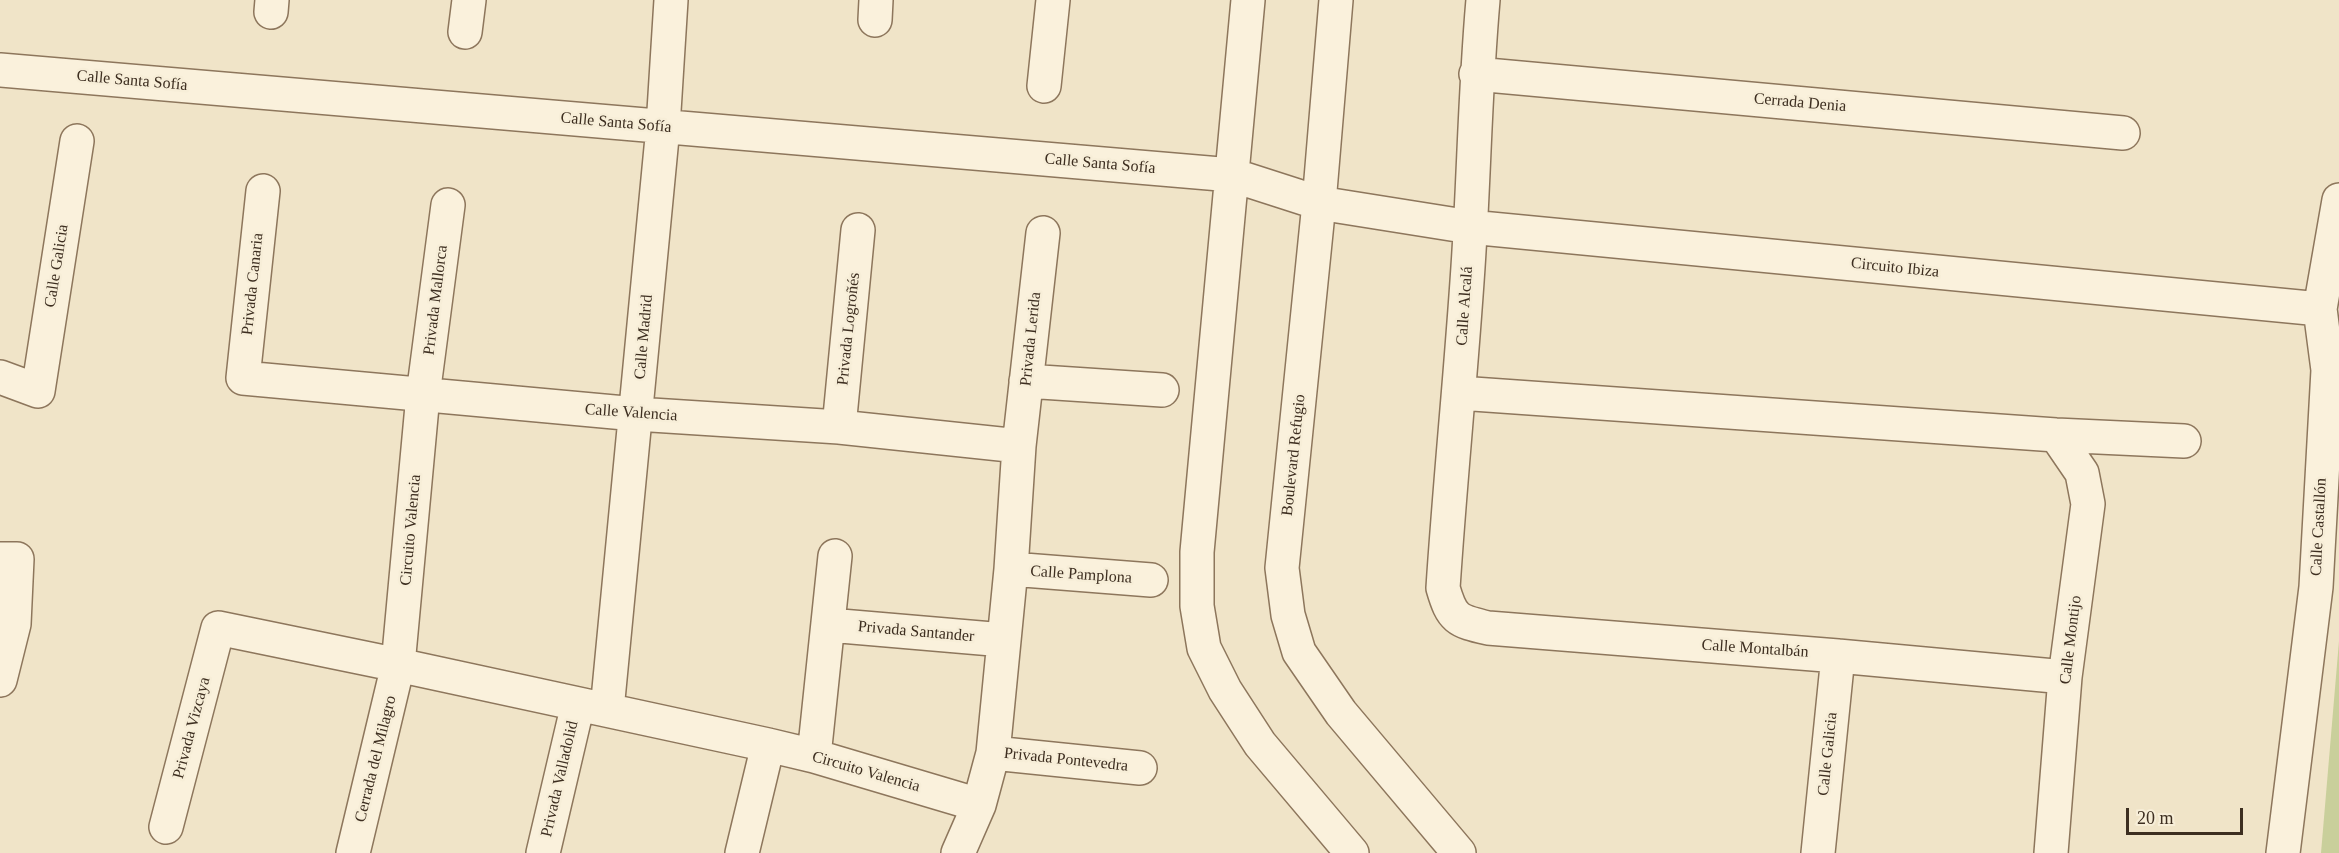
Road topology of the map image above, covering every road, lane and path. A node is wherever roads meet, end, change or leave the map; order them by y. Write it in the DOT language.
graph roads {
  1 [pos="671,0"];
  2 [pos="1053,0"];
  3 [pos="1248,0"];
  4 [pos="1336,0"];
  5 [pos="1483,0"];
  6 [pos="0,70"];
  7 [pos="1476,74"];
  8 [pos="1044,86"];
  9 [pos="663,127"];
  10 [pos="2123,133"];
  11 [pos="77,141"];
  12 [pos="1232,175"];
  13 [pos="263,191"];
  14 [pos="2339,200"];
  15 [pos="1319,203"];
  16 [pos="448,205"];
  17 [pos="1470,227"];
  18 [pos="858,230"];
  19 [pos="1043,233"];
  20 [pos="2320,309"];
  21 [pos="2333,370"];
  22 [pos="0,377"];
  23 [pos="243,378"];
  24 [pos="1026,381"];
  25 [pos="1162,390"];
  26 [pos="1460,393"];
  27 [pos="423,395"];
  28 [pos="636,414"];
  29 [pos="839,427"];
  30 [pos="2056,435"];
  31 [pos="2184,441"];
  32 [pos="1019,446"];
  33 [pos="836,556"];
  34 [pos="8,559"];
  35 [pos="1011,569"];
  36 [pos="1151,580"];
  37 [pos="2327,588"];
  38 [pos="1449,610"];
  39 [pos="829,625"];
  40 [pos="218,628"];
  41 [pos="1004,640"];
  42 [pos="1838,656"];
  43 [pos="398,665"];
  44 [pos="2065,677"];
  45 [pos="0,680"];
  46 [pos="592,707"];
  47 [pos="768,745"];
  48 [pos="993,753"];
  49 [pos="814,756"];
  50 [pos="1140,768"];
  51 [pos="979,805"];
  52 [pos="166,827"];
  53 [pos="353,853"];
  54 [pos="543,853"];
  55 [pos="742,853"];
  56 [pos="958,853"];
  57 [pos="1353,853"];
  58 [pos="1459,853"];
  59 [pos="1818,853"];
  60 [pos="2051,853"];
  61 [pos="2283,853"];
  1 -- 9 [label="street, Calle Madrid"];
  2 -- 8 [label="street"];
  3 -- 12 [label="street"];
  4 -- 15 [label="street, Boulevard Refugio"];
  5 -- 7 [label="street, Calle Alcalá"];
  6 -- 9 [label="street, Calle Santa Sofía"];
  7 -- 10 [label="street, Cerrada Denia"];
  7 -- 17 [label="street, Calle Alcalá"];
  9 -- 12 [label="street, Calle Santa Sofía"];
  9 -- 28 [label="street, Calle Madrid"];
  11 -- 22 [label="street, Calle Galicia"];
  12 -- 15 [label="street, Calle Santa Sofía"];
  12 -- 57 [label="street"];
  13 -- 23 [label="street, Privada Canaria"];
  14 -- 20 [label="street, Calle Castallón"];
  15 -- 17 [label="street, Circuito Ibiza"];
  15 -- 58 [label="street, Boulevard Refugio"];
  16 -- 27 [label="street, Privada Mallorca"];
  17 -- 20 [label="street, Circuito Ibiza"];
  17 -- 26 [label="street, Calle Alcalá"];
  18 -- 29 [label="street, Privada Logroñés"];
  19 -- 24 [label="street, Privada Lerida"];
  20 -- 21 [label="street, Calle Castallón"];
  21 -- 37 [label="street, Calle Castallón"];
  23 -- 27 [label="street, Calle Valencia"];
  24 -- 25 [label="street"];
  24 -- 32 [label="street, Privada Lerida"];
  26 -- 30 [label="street"];
  26 -- 38 [label="street, Calle Alcalá"];
  27 -- 28 [label="street, Calle Valencia"];
  27 -- 43 [label="street, Circuito Valencia"];
  28 -- 29 [label="street, Calle Valencia"];
  28 -- 46 [label="street, Calle Madrid"];
  29 -- 32 [label="street, Calle Valencia"];
  30 -- 31 [label="street"];
  30 -- 44 [label="street, Calle Montijo"];
  32 -- 35 [label="street"];
  33 -- 39 [label="street"];
  34 -- 45 [label="street"];
  35 -- 36 [label="street, Calle Pamplona"];
  35 -- 41 [label="street"];
  37 -- 61 [label="street, Calle Castallón"];
  38 -- 42 [label="street, Calle Montalbán"];
  39 -- 41 [label="street, Privada Santander"];
  39 -- 49 [label="street"];
  40 -- 43 [label="street, Circuito Valencia"];
  40 -- 52 [label="street, Privada Vizcaya"];
  41 -- 48 [label="street"];
  42 -- 44 [label="street, Calle Montalbán"];
  42 -- 59 [label="street, Calle Galicia"];
  43 -- 46 [label="street, Circuito Valencia"];
  43 -- 53 [label="street, Cerrada del Milagro"];
  44 -- 60 [label="street, Calle Montijo"];
  46 -- 47 [label="street, Circuito Valencia"];
  46 -- 54 [label="street, Privada Valladolid"];
  47 -- 49 [label="street, Circuito Valencia"];
  47 -- 55 [label="street"];
  48 -- 50 [label="street, Privada Pontevedra"];
  48 -- 51 [label="street"];
  49 -- 51 [label="street, Circuito Valencia"];
  51 -- 56 [label="street"];
}
